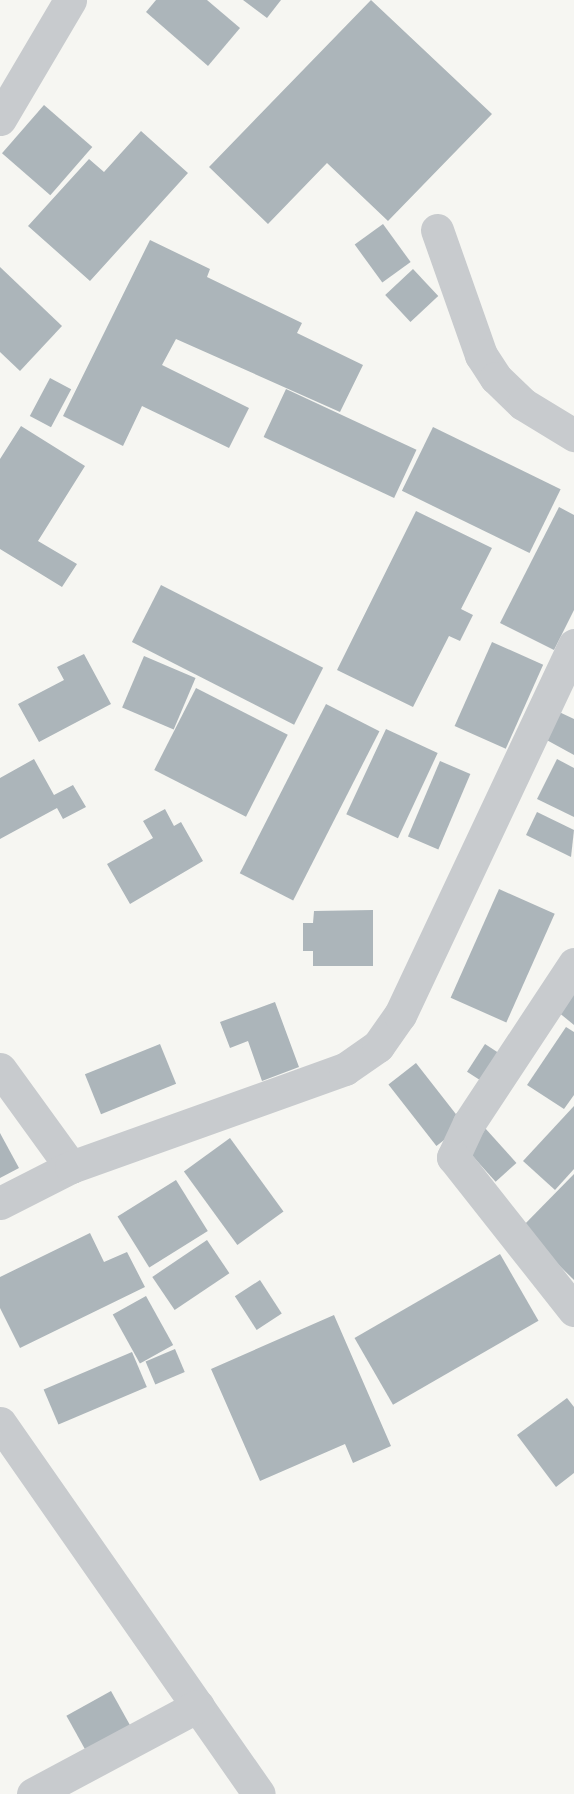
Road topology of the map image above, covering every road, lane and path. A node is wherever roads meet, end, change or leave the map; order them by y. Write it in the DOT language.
graph roads {
  1 [pos="70,0"];
  2 [pos="0,118"];
  3 [pos="437,230"];
  4 [pos="574,435"];
  5 [pos="574,645"];
  6 [pos="574,964"];
  7 [pos="0,1069"];
  8 [pos="71,1167"];
  9 [pos="0,1203"];
  10 [pos="574,1310"];
  11 [pos="0,1423"];
  12 [pos="198,1706"];
  13 [pos="33,1794"];
  14 [pos="259,1794"];
  1 -- 2 [label="street"];
  3 -- 4 [label="street"];
  5 -- 8 [label="street"];
  6 -- 10 [label="street"];
  7 -- 8 [label="street"];
  8 -- 9 [label="street"];
  11 -- 12 [label="street"];
  12 -- 13 [label="street"];
  12 -- 14 [label="street"];
}
